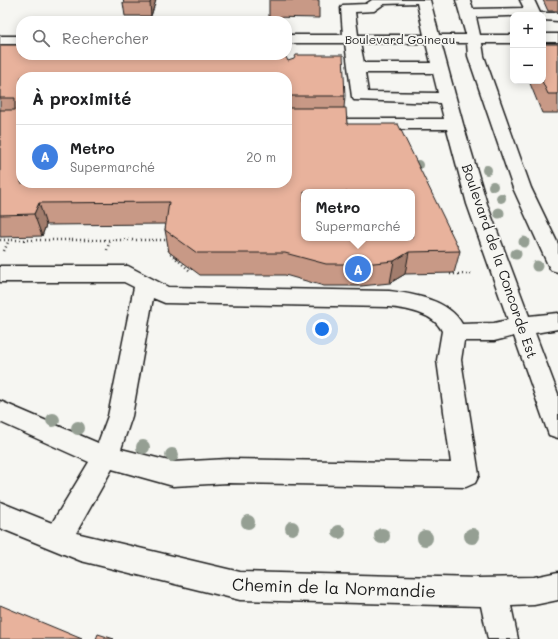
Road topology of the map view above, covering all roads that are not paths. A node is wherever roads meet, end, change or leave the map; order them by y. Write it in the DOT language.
graph roads {
  1 [pos="413,0"];
  2 [pos="423,0"];
  3 [pos="465,6"];
  4 [pos="535,12"];
  5 [pos="546,14"];
  6 [pos="558,17"];
  7 [pos="546,38"];
  8 [pos="558,38"];
  9 [pos="433,39"];
  10 [pos="474,39"];
  11 [pos="510,39"];
  12 [pos="0,40"];
  13 [pos="16,40"];
  14 [pos="352,40"];
  15 [pos="296,44"];
  16 [pos="357,68"];
  17 [pos="441,68"];
  18 [pos="360,97"];
  19 [pos="448,98"];
  20 [pos="330,109"];
  21 [pos="292,124"];
  22 [pos="456,131"];
  23 [pos="343,139"];
  24 [pos="558,264"];
  25 [pos="0,274"];
  26 [pos="145,283"];
  27 [pos="558,321"];
  28 [pos="521,326"];
  29 [pos="454,333"];
  30 [pos="0,411"];
  31 [pos="558,427"];
  32 [pos="106,457"];
  33 [pos="0,515"];
  34 [pos="58,538"];
  35 [pos="558,586"];
  36 [pos="493,592"];
  37 [pos="503,639"];
  1 -- 14 [label="street"];
  2 -- 9 [label="street, Boulevard de la Concorde Est"];
  3 -- 4 [label="street"];
  3 -- 10 [label="street"];
  5 -- 6 [label="street"];
  7 -- 8 [label="street"];
  9 -- 10 [label="street, Boulevard Goineau"];
  9 -- 14 [label="street, Boulevard Goineau"];
  9 -- 17 [label="street, Boulevard de la Concorde Est"];
  10 -- 11 [label="street, Boulevard Goineau"];
  10 -- 24 [label="street"];
  12 -- 13 [label="street"];
  14 -- 15 [label="street, Boulevard Goineau"];
  14 -- 16 [label="street"];
  16 -- 17 [label="street"];
  16 -- 18 [label="street"];
  17 -- 19 [label="street, Boulevard de la Concorde Est"];
  18 -- 19 [label="street"];
  18 -- 20 [label="street"];
  19 -- 22 [label="street, Boulevard de la Concorde Est"];
  21 -- 22 [label="street"];
  22 -- 23 [label="street"];
  22 -- 28 [label="street, Boulevard de la Concorde Est"];
  25 -- 26 [label="street"];
  26 -- 29 [label="street"];
  26 -- 32 [label="street"];
  27 -- 28 [label="street"];
  28 -- 29 [label="street"];
  28 -- 31 [label="street, Boulevard de la Concorde Est"];
  29 -- 32 [label="street"];
  30 -- 32 [label="street"];
  32 -- 34 [label="street"];
  33 -- 34 [label="street, Chemin de la Normandie"];
  34 -- 36 [label="street, Chemin de la Normandie"];
  35 -- 36 [label="street, Chemin de la Normandie"];
  36 -- 37 [label="street"];
}
